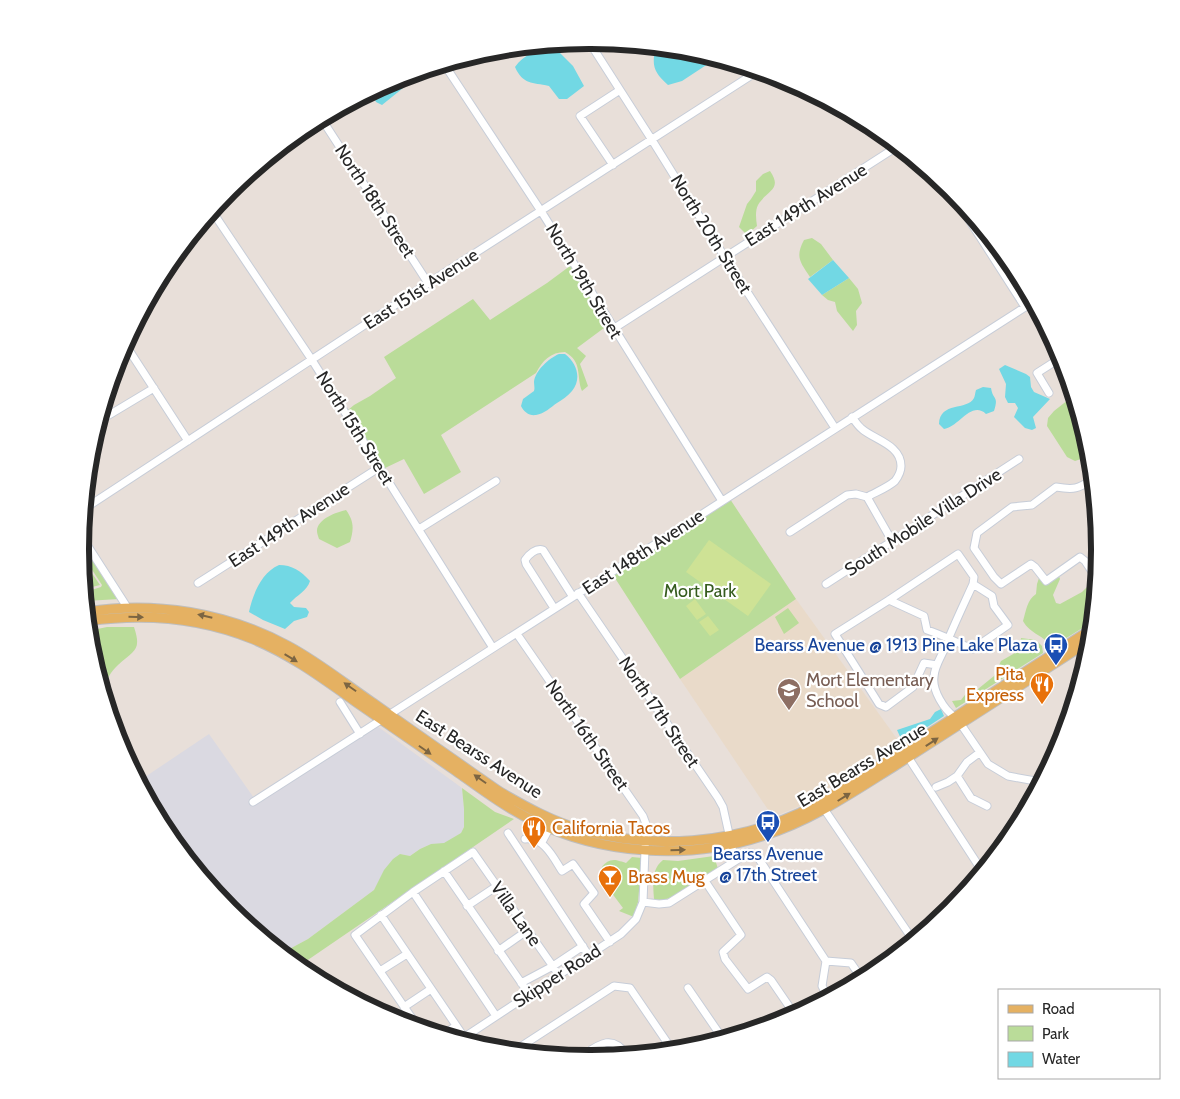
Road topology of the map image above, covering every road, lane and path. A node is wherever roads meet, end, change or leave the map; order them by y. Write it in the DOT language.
graph roads {
  1 [pos="594,49"];
  2 [pos="448,70"];
  3 [pos="751,75"];
  4 [pos="620,90"];
  5 [pos="325,125"];
  6 [pos="652,140"];
  7 [pos="892,150"];
  8 [pos="613,165"];
  9 [pos="541,211"];
  10 [pos="216,217"];
  11 [pos="978,234"];
  12 [pos="724,256"];
  13 [pos="428,283"];
  14 [pos="1025,307"];
  15 [pos="613,328"];
  16 [pos="130,352"];
  17 [pos="312,360"];
  18 [pos="1054,362"];
  19 [pos="154,388"];
  20 [pos="1049,393"];
  21 [pos="107,416"];
  22 [pos="852,417"];
  23 [pos="835,428"];
  24 [pos="188,441"];
  25 [pos="1020,460"];
  26 [pos="380,466"];
  27 [pos="496,481"];
  28 [pos="1086,483"];
  29 [pos="867,498"];
  30 [pos="722,501"];
  31 [pos="92,504"];
  32 [pos="419,529"];
  33 [pos="790,532"];
  34 [pos="892,541"];
  35 [pos="89,548"];
  36 [pos="1090,569"];
  37 [pos="198,583"];
  38 [pos="826,584"];
  39 [pos="973,584"];
  40 [pos="576,595"];
  41 [pos="889,600"];
  42 [pos="127,607"];
  43 [pos="554,608"];
  44 [pos="94,611"];
  45 [pos="95,620"];
  46 [pos="516,634"];
  47 [pos="1083,636"];
  48 [pos="949,637"];
  49 [pos="1081,645"];
  50 [pos="493,648"];
  51 [pos="937,666"];
  52 [pos="1034,671"];
  53 [pos="340,702"];
  54 [pos="386,718"];
  55 [pos="958,720"];
  56 [pos="360,734"];
  57 [pos="906,753"];
  58 [pos="980,753"];
  59 [pos="957,776"];
  60 [pos="1034,781"];
  61 [pos="936,787"];
  62 [pos="253,802"];
  63 [pos="822,806"];
  64 [pos="987,806"];
  65 [pos="551,823"];
  66 [pos="508,833"];
  67 [pos="525,839"];
  68 [pos="730,840"];
  69 [pos="542,842"];
  70 [pos="646,845"];
  71 [pos="735,862"];
  72 [pos="978,865"];
  73 [pos="444,871"];
  74 [pos="705,881"];
  75 [pos="497,886"];
  76 [pos="413,892"];
  77 [pos="643,902"];
  78 [pos="468,906"];
  79 [pos="381,915"];
  80 [pos="528,930"];
  81 [pos="909,935"];
  82 [pos="610,942"];
  83 [pos="583,946"];
  84 [pos="498,950"];
  85 [pos="407,954"];
  86 [pos="589,956"];
  87 [pos="826,961"];
  88 [pos="553,966"];
  89 [pos="380,971"];
  90 [pos="857,972"];
  91 [pos="559,975"];
  92 [pos="520,983"];
  93 [pos="688,988"];
  94 [pos="431,989"];
  95 [pos="825,991"];
  96 [pos="529,994"];
  97 [pos="404,1007"];
  98 [pos="790,1008"];
  99 [pos="496,1016"];
  100 [pos="411,1017"];
  101 [pos="456,1026"];
  102 [pos="450,1030"];
  103 [pos="459,1033"];
  104 [pos="719,1033"];
  105 [pos="468,1035"];
  106 [pos="668,1044"];
  107 [pos="523,1046"];
  108 [pos="622,1049"];
  109 [pos="591,1050"];
  1 -- 4 [label="street, North 20th Street"];
  2 -- 9 [label="street, North 19th Street"];
  3 -- 6 [label="street, East 151st Avenue"];
  4 -- 6 [label="street, North 20th Street"];
  4 -- 8 [label="street"];
  5 -- 13 [label="street, North 18th Street"];
  6 -- 8 [label="street, East 151st Avenue"];
  6 -- 12 [label="street, North 20th Street"];
  7 -- 12 [label="street, East 149th Avenue"];
  8 -- 9 [label="street, East 151st Avenue"];
  9 -- 13 [label="street, East 151st Avenue"];
  9 -- 15 [label="street, North 19th Street"];
  10 -- 17 [label="street, North 15th Street"];
  11 -- 14 [label="street"];
  12 -- 15 [label="street, East 149th Avenue"];
  12 -- 23 [label="street, North 20th Street"];
  13 -- 17 [label="street, East 151st Avenue"];
  14 -- 22 [label="street, East 148th Avenue"];
  15 -- 30 [label="street, North 19th Street"];
  16 -- 19 [label="street"];
  17 -- 24 [label="street, East 151st Avenue"];
  17 -- 26 [label="street, North 15th Street"];
  18 -- 20 [label="street"];
  19 -- 21 [label="street"];
  19 -- 24 [label="street"];
  22 -- 23 [label="street, East 148th Avenue"];
  22 -- 29 [label="street"];
  23 -- 30 [label="street, East 148th Avenue"];
  24 -- 31 [label="street, East 151st Avenue"];
  25 -- 34 [label="street, South Mobile Villa Drive"];
  26 -- 32 [label="street, North 15th Street"];
  26 -- 37 [label="street, East 149th Avenue"];
  27 -- 32 [label="street"];
  28 -- 36 [label="street"];
  29 -- 33 [label="street"];
  29 -- 34 [label="street"];
  30 -- 40 [label="street, East 148th Avenue"];
  32 -- 50 [label="street, North 15th Street"];
  34 -- 38 [label="street, South Mobile Villa Drive"];
  35 -- 42 [label="street"];
  39 -- 41 [label="street"];
  39 -- 48 [label="street"];
  39 -- 48 [label="street"];
  40 -- 43 [label="street, East 148th Avenue"];
  40 -- 43 [label="street, North 17th Street"];
  40 -- 68 [label="street, North 17th Street"];
  41 -- 48 [label="street"];
  41 -- 51 [label="street"];
  42 -- 44 [label="main road, East Bearss Avenue"];
  54 -- 42 [label="main road, East Bearss Avenue, one-way"];
  43 -- 46 [label="street, East 148th Avenue"];
  45 -- 54 [label="main road, East Bearss Avenue, one-way"];
  46 -- 50 [label="street, East 148th Avenue"];
  46 -- 70 [label="street, North 16th Street"];
  47 -- 52 [label="main road, East Bearss Avenue"];
  48 -- 51 [label="street"];
  49 -- 52 [label="main road, East Bearss Avenue"];
  50 -- 54 [label="street, East 148th Avenue"];
  51 -- 55 [label="street"];
  52 -- 55 [label="main road, East Bearss Avenue"];
  53 -- 56 [label="street"];
  54 -- 56 [label="street, East 148th Avenue"];
  54 -- 65 [label="main road, East Bearss Avenue"];
  55 -- 57 [label="main road, East Bearss Avenue"];
  55 -- 58 [label="street"];
  56 -- 62 [label="street, East 148th Avenue"];
  57 -- 63 [label="main road, East Bearss Avenue"];
  57 -- 72 [label="street"];
  58 -- 59 [label="street"];
  58 -- 60 [label="street"];
  59 -- 61 [label="street"];
  59 -- 64 [label="street"];
  63 -- 68 [label="main road, East Bearss Avenue"];
  63 -- 81 [label="street"];
  65 -- 69 [label="street"];
  65 -- 70 [label="main road, East Bearss Avenue"];
  66 -- 83 [label="street"];
  67 -- 69 [label="street"];
  68 -- 70 [label="main road, East Bearss Avenue"];
  68 -- 71 [label="street"];
  69 -- 82 [label="street"];
  70 -- 77 [label="street, Skipper Road"];
  71 -- 74 [label="street"];
  71 -- 87 [label="street"];
  73 -- 75 [label="street, Villa Lane"];
  73 -- 76 [label="street"];
  73 -- 78 [label="street"];
  74 -- 77 [label="street"];
  74 -- 98 [label="street"];
  75 -- 78 [label="street"];
  75 -- 80 [label="street, Villa Lane"];
  76 -- 79 [label="street"];
  76 -- 99 [label="street"];
  77 -- 82 [label="street, Skipper Road"];
  78 -- 84 [label="street"];
  79 -- 85 [label="street"];
  79 -- 89 [label="street"];
  80 -- 84 [label="street"];
  80 -- 88 [label="street, Villa Lane"];
  82 -- 86 [label="street, Skipper Road"];
  83 -- 86 [label="street"];
  83 -- 88 [label="street"];
  84 -- 92 [label="street"];
  85 -- 89 [label="street"];
  85 -- 94 [label="street"];
  86 -- 91 [label="street, Skipper Road"];
  87 -- 90 [label="street"];
  87 -- 95 [label="street"];
  88 -- 91 [label="street, Villa Lane"];
  88 -- 92 [label="street"];
  89 -- 97 [label="street"];
  91 -- 96 [label="street, Skipper Road"];
  92 -- 96 [label="street"];
  93 -- 104 [label="street"];
  94 -- 97 [label="street"];
  94 -- 101 [label="street"];
  96 -- 99 [label="street, Skipper Road"];
  97 -- 100 [label="street"];
  99 -- 105 [label="street, Skipper Road"];
  101 -- 102 [label="street"];
  101 -- 103 [label="street"];
  106 -- 107 [label="street"];
  108 -- 109 [label="street"];
}
